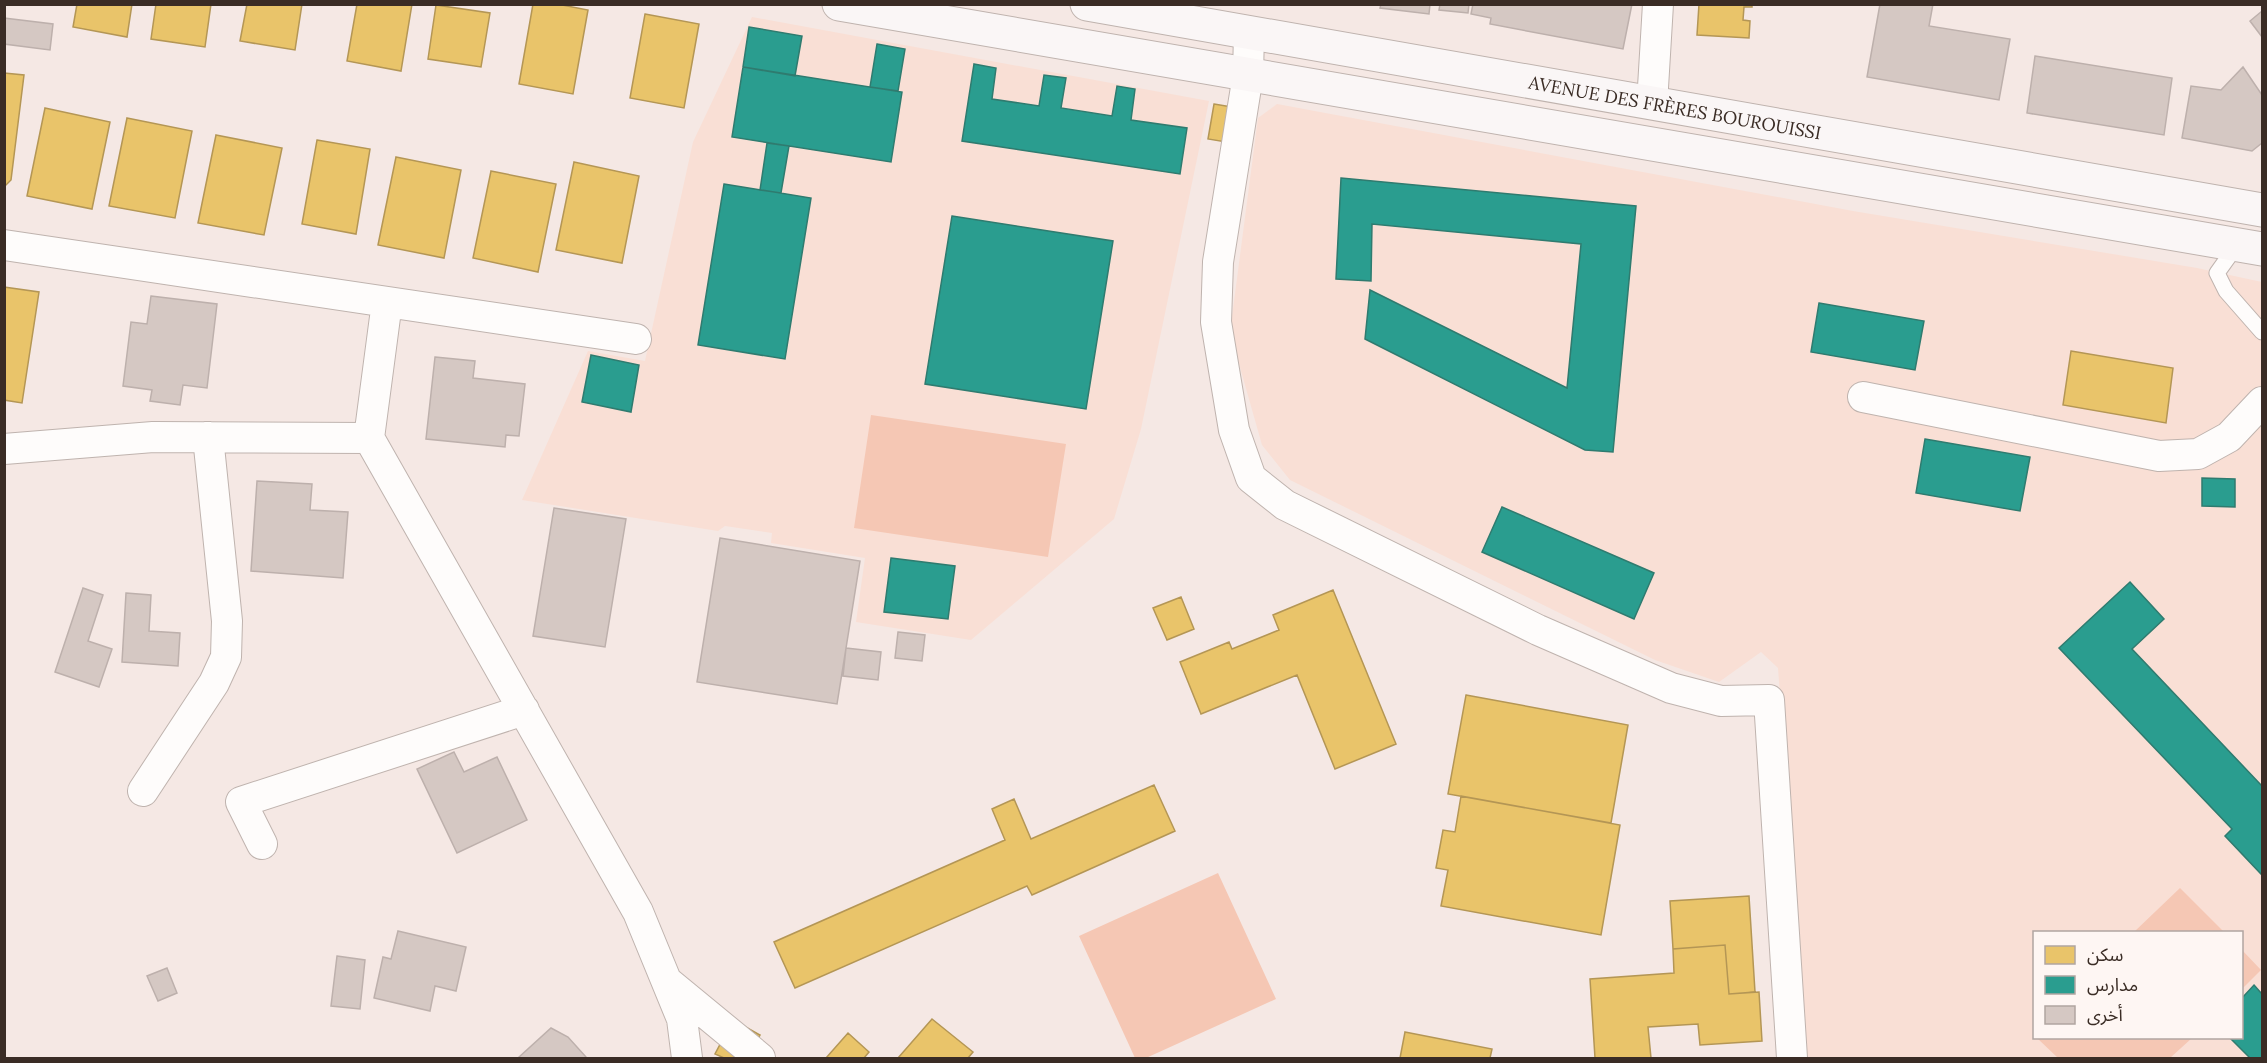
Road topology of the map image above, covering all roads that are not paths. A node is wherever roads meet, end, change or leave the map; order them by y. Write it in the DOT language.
graph roads {
  1 [pos="839,4"];
  2 [pos="1087,4"];
  3 [pos="1658,4"];
  4 [pos="1249,33"];
  5 [pos="1248,75"];
  6 [pos="1652,104"];
  7 [pos="2257,205"];
  8 [pos="4,245"];
  9 [pos="2250,247"];
  10 [pos="387,302"];
  11 [pos="2262,332"];
  12 [pos="636,339"];
  13 [pos="1863,397"];
  14 [pos="2262,402"];
  15 [pos="208,437"];
  16 [pos="369,438"];
  17 [pos="4,449"];
  18 [pos="524,710"];
  19 [pos="143,791"];
  20 [pos="262,844"];
  21 [pos="667,981"];
  22 [pos="687,1059"];
  23 [pos="760,1059"];
  24 [pos="1792,1059"];
  1 -- 5 [label="main road"];
  2 -- 4 [label="main road, AVENUE DES FRÈRES BOUROUISSI"];
  3 -- 6 [label="street"];
  4 -- 5 [label="street"];
  4 -- 6 [label="main road, AVENUE DES FRÈRES BOUROUISSI"];
  5 -- 9 [label="main road"];
  5 -- 24 [label="street"];
  6 -- 7 [label="main road, AVENUE DES FRÈRES BOUROUISSI"];
  7 -- 9 [label="street"];
  8 -- 10 [label="street"];
  9 -- 11 [label="lane"];
  10 -- 12 [label="street"];
  10 -- 16 [label="street"];
  13 -- 14 [label="street"];
  15 -- 16 [label="street"];
  15 -- 17 [label="street"];
  15 -- 19 [label="street"];
  16 -- 18 [label="street"];
  18 -- 20 [label="street"];
  18 -- 21 [label="street"];
  21 -- 22 [label="street"];
  21 -- 23 [label="street"];
}
